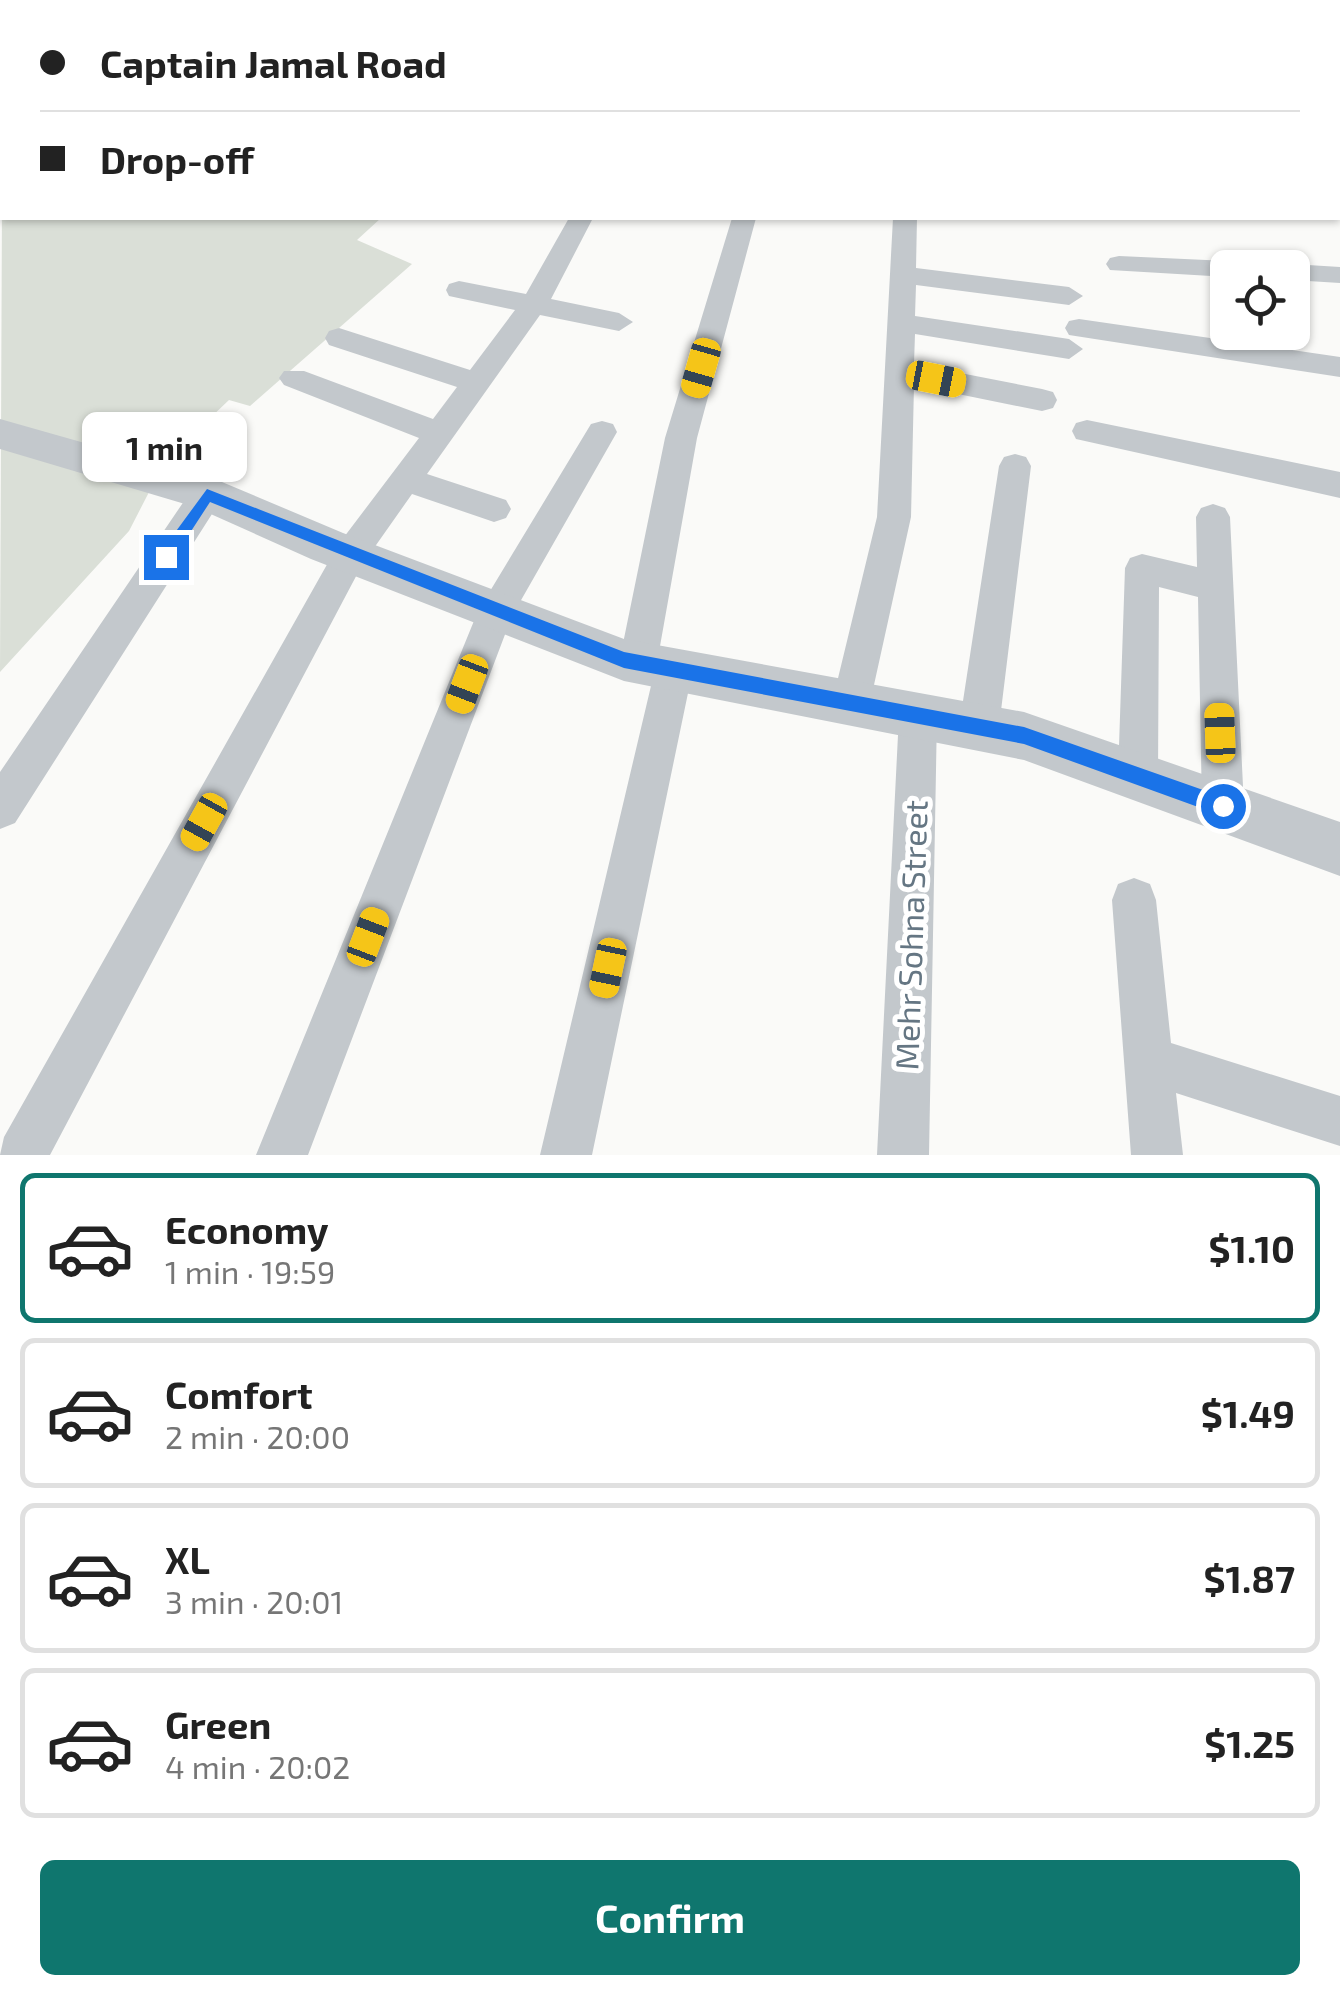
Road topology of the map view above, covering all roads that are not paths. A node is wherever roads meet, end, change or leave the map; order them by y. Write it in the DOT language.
graph roads {
  1 [pos="580,220"];
  2 [pos="743,220"];
  3 [pos="906,220"];
  4 [pos="1118,264"];
  5 [pos="1210,268"];
  6 [pos="1310,273"];
  7 [pos="903,275"];
  8 [pos="1340,275"];
  9 [pos="459,290"];
  10 [pos="1069,296"];
  11 [pos="532,307"];
  12 [pos="619,322"];
  13 [pos="902,323"];
  14 [pos="339,338"];
  15 [pos="1340,368"];
  16 [pos="900,372"];
  17 [pos="294,378"];
  18 [pos="476,383"];
  19 [pos="1042,400"];
  20 [pos="1087,430"];
  21 [pos="602,432"];
  22 [pos="0,434"];
  23 [pos="439,434"];
  24 [pos="1015,466"];
  25 [pos="406,479"];
  26 [pos="1340,485"];
  27 [pos="207,494"];
  28 [pos="494,509"];
  29 [pos="1213,517"];
  30 [pos="350,555"];
  31 [pos="1215,586"];
  32 [pos="496,611"];
  33 [pos="656,666"];
  34 [pos="851,703"];
  35 [pos="918,716"];
  36 [pos="979,727"];
  37 [pos="1138,776"];
  38 [pos="1223,806"];
  39 [pos="0,808"];
  40 [pos="1340,849"];
  41 [pos="1134,900"];
  42 [pos="1151,1060"];
  43 [pos="1340,1121"];
  44 [pos="22,1155"];
  45 [pos="282,1155"];
  46 [pos="566,1155"];
  47 [pos="903,1155"];
  48 [pos="1157,1155"];
  1 -- 11 [label="street"];
  2 -- 33 [label="street"];
  3 -- 7 [label="street"];
  4 -- 5 [label="street"];
  6 -- 8 [label="street"];
  7 -- 10 [label="street"];
  7 -- 13 [label="street"];
  9 -- 11 [label="street"];
  11 -- 12 [label="street"];
  11 -- 18 [label="street"];
  13 -- 15 [label="street"];
  13 -- 16 [label="street"];
  14 -- 18 [label="street"];
  16 -- 19 [label="street"];
  16 -- 34 [label="street"];
  17 -- 23 [label="street"];
  18 -- 23 [label="street"];
  20 -- 26 [label="street"];
  21 -- 32 [label="street"];
  22 -- 27 [label="street"];
  23 -- 25 [label="street"];
  24 -- 36 [label="street"];
  25 -- 28 [label="street"];
  25 -- 30 [label="street"];
  27 -- 30 [label="street"];
  27 -- 39 [label="street"];
  29 -- 31 [label="street"];
  30 -- 32 [label="street"];
  30 -- 44 [label="street"];
  31 -- 37 [label="street"];
  31 -- 38 [label="street"];
  32 -- 33 [label="street"];
  32 -- 45 [label="street"];
  33 -- 34 [label="street"];
  33 -- 46 [label="street"];
  34 -- 35 [label="street"];
  35 -- 36 [label="street"];
  35 -- 47 [label="street, Mehr Sohna Street"];
  36 -- 37 [label="street"];
  37 -- 38 [label="street"];
  38 -- 40 [label="street"];
  41 -- 42 [label="street"];
  42 -- 43 [label="street"];
  42 -- 48 [label="street"];
}
